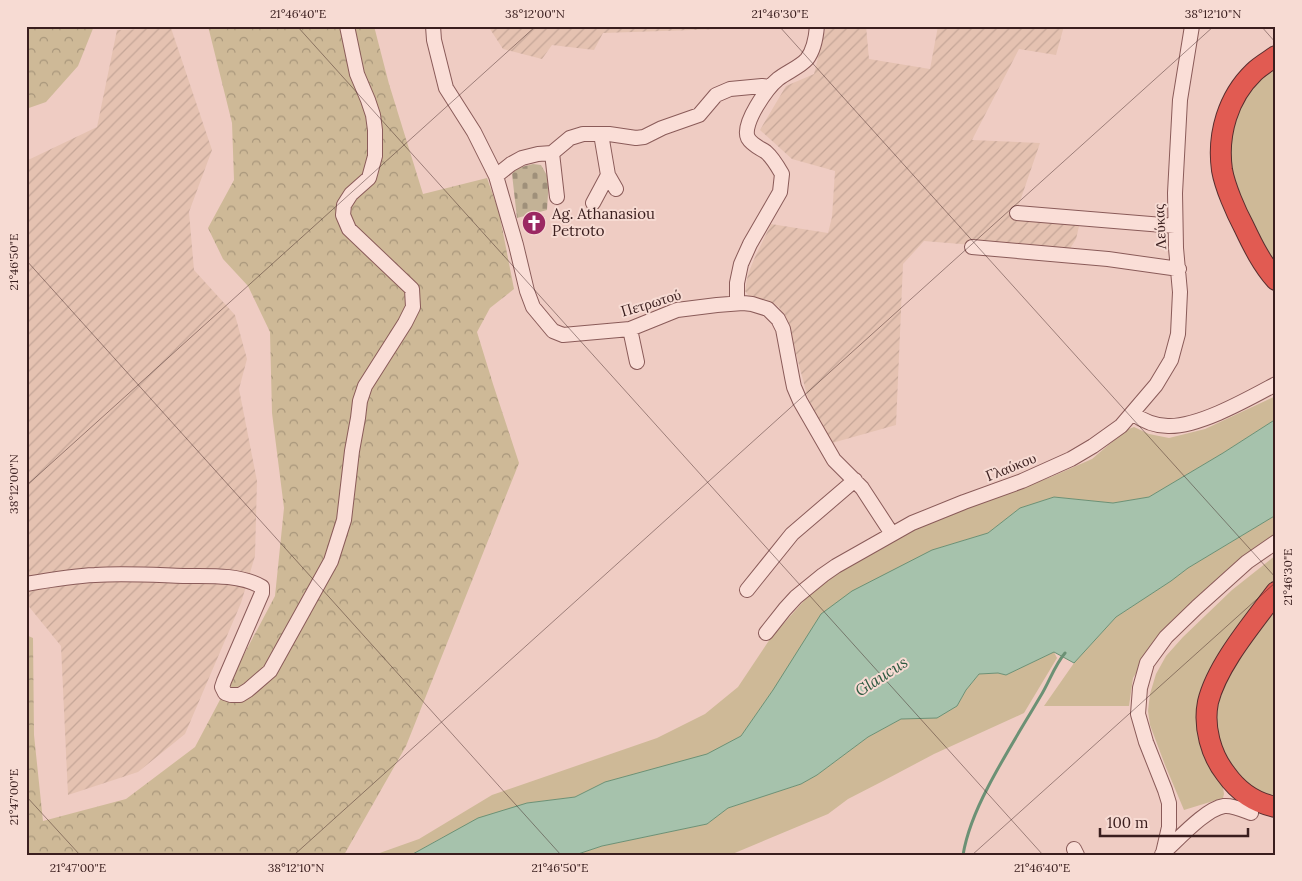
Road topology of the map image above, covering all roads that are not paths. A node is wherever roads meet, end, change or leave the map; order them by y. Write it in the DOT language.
graph roads {
  1 [pos="347,26"];
  2 [pos="433,26"];
  3 [pos="817,26"];
  4 [pos="1192,26"];
  5 [pos="1276,56"];
  6 [pos="770,87"];
  7 [pos="601,134"];
  8 [pos="552,153"];
  9 [pos="496,176"];
  10 [pos="608,176"];
  11 [pos="616,188"];
  12 [pos="557,197"];
  13 [pos="593,202"];
  14 [pos="1016,213"];
  15 [pos="1176,226"];
  16 [pos="972,247"];
  17 [pos="1179,269"];
  18 [pos="1276,280"];
  19 [pos="737,303"];
  20 [pos="630,329"];
  21 [pos="637,362"];
  22 [pos="1276,384"];
  23 [pos="1132,414"];
  24 [pos="855,480"];
  25 [pos="892,534"];
  26 [pos="1276,542"];
  27 [pos="26,584"];
  28 [pos="747,590"];
  29 [pos="1276,592"];
  30 [pos="766,633"];
  31 [pos="1276,808"];
  32 [pos="1251,813"];
  33 [pos="1162,854"];
  1 -- 27 [label="street"];
  2 -- 9 [label="street, Πετρωτού"];
  3 -- 6 [label="street"];
  4 -- 15 [label="street, Λεύκας"];
  5 -- 18 [label="highway"];
  6 -- 7 [label="street"];
  6 -- 19 [label="street"];
  7 -- 8 [label="street"];
  7 -- 10 [label="street"];
  8 -- 9 [label="street"];
  8 -- 12 [label="street"];
  9 -- 20 [label="street, Πετρωτού"];
  10 -- 11 [label="street"];
  10 -- 13 [label="street"];
  14 -- 15 [label="street"];
  15 -- 17 [label="street, Λεύκας"];
  16 -- 17 [label="street"];
  17 -- 23 [label="street, Λεύκας"];
  19 -- 20 [label="street, Πετρωτού"];
  19 -- 24 [label="street, Πετρωτού"];
  20 -- 21 [label="street"];
  22 -- 23 [label="street"];
  23 -- 25 [label="street, Γλαύκου"];
  24 -- 25 [label="street, Πετρωτού"];
  24 -- 28 [label="street"];
  25 -- 30 [label="street, Γλαύκου"];
  26 -- 33 [label="street"];
  29 -- 31 [label="highway"];
  32 -- 33 [label="street"];
}
